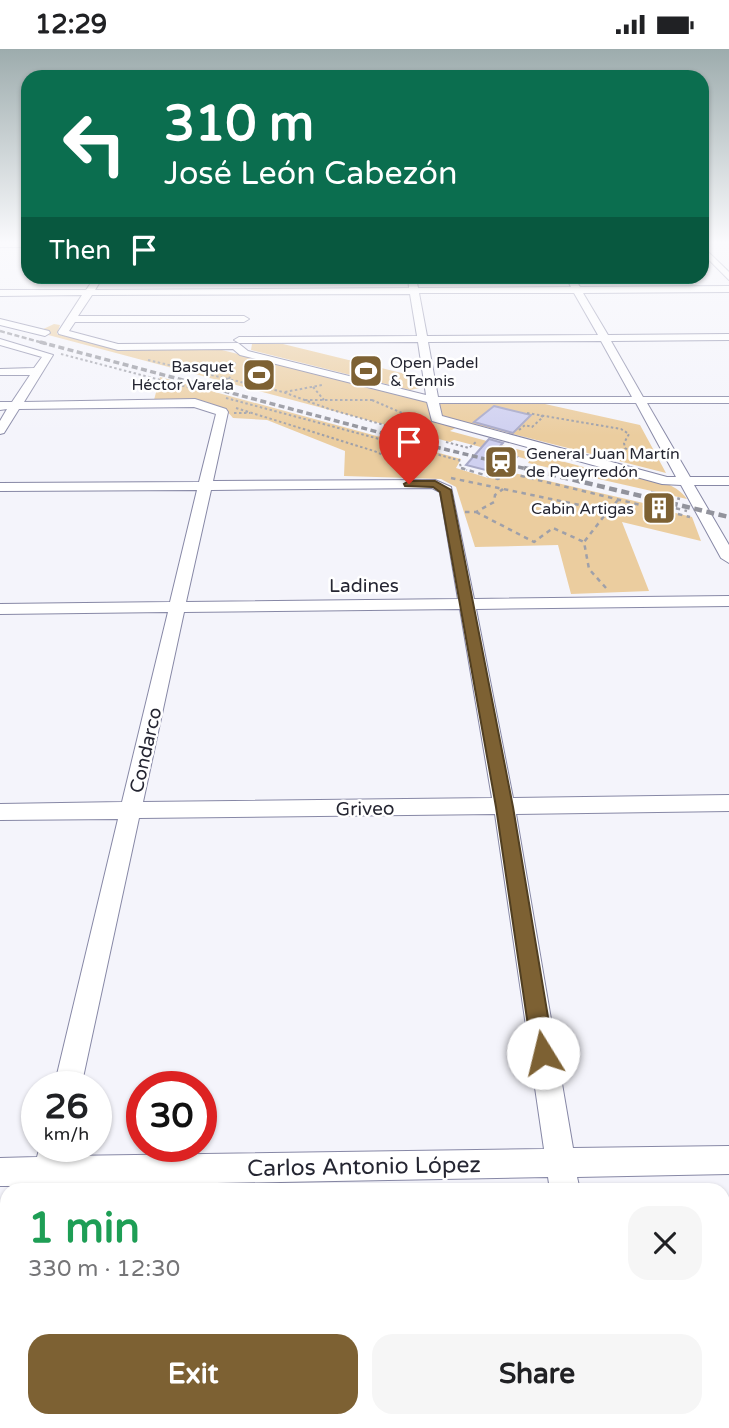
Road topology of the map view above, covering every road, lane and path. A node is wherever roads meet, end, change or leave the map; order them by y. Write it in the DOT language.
graph roads {
  1 [pos="79,307"];
  2 [pos="246,307"];
  3 [pos="418,307"];
  4 [pos="588,307"];
  5 [pos="71,319"];
  6 [pos="244,319"];
  7 [pos="0,322"];
  8 [pos="45,333"];
  9 [pos="729,337"];
  10 [pos="605,338"];
  11 [pos="423,340"];
  12 [pos="0,342"];
  13 [pos="241,346"];
  14 [pos="48,355"];
  15 [pos="139,357"];
  16 [pos="38,371"];
  17 [pos="0,372"];
  18 [pos="229,379"];
  19 [pos="309,380"];
  20 [pos="327,384"];
  21 [pos="313,387"];
  22 [pos="201,391"];
  23 [pos="283,392"];
  24 [pos="384,399"];
  25 [pos="299,400"];
  26 [pos="324,400"];
  27 [pos="372,400"];
  28 [pos="432,400"];
  29 [pos="729,400"];
  30 [pos="643,401"];
  31 [pos="0,405"];
  32 [pos="16,405"];
  33 [pos="224,405"];
  34 [pos="251,406"];
  35 [pos="517,411"];
  36 [pos="539,412"];
  37 [pos="260,414"];
  38 [pos="356,429"];
  39 [pos="0,430"];
  40 [pos="352,432"];
  41 [pos="510,439"];
  42 [pos="446,442"];
  43 [pos="476,442"];
  44 [pos="435,452"];
  45 [pos="458,460"];
  46 [pos="675,460"];
  47 [pos="478,473"];
  48 [pos="467,479"];
  49 [pos="438,480"];
  50 [pos="729,481"];
  51 [pos="687,482"];
  52 [pos="205,485"];
  53 [pos="0,487"];
  54 [pos="503,489"];
  55 [pos="651,492"];
  56 [pos="620,498"];
  57 [pos="699,503"];
  58 [pos="608,511"];
  59 [pos="475,512"];
  60 [pos="449,513"];
  61 [pos="709,522"];
  62 [pos="584,542"];
  63 [pos="729,558"];
  64 [pos="729,601"];
  65 [pos="619,603"];
  66 [pos="467,605"];
  67 [pos="178,607"];
  68 [pos="0,609"];
  69 [pos="729,803"];
  70 [pos="504,807"];
  71 [pos="131,811"];
  72 [pos="0,812"];
  73 [pos="71,1071"];
  74 [pos="729,1160"];
  75 [pos="48,1169"];
  76 [pos="0,1172"];
  77 [pos="562,1176"];
  1 -- 5 [label="street"];
  2 -- 6 [label="street"];
  3 -- 11 [label="street"];
  4 -- 10 [label="street"];
  5 -- 6 [label="street"];
  5 -- 13 [label="street"];
  6 -- 13 [label="street"];
  7 -- 8 [label="street"];
  9 -- 10 [label="street"];
  10 -- 11 [label="street"];
  10 -- 30 [label="street"];
  11 -- 13 [label="street"];
  11 -- 28 [label="street"];
  12 -- 14 [label="street"];
  13 -- 18 [label="path"];
  13 -- 28 [label="street"];
  14 -- 16 [label="street"];
  14 -- 22 [label="path"];
  15 -- 18 [label="path"];
  16 -- 17 [label="street"];
  16 -- 32 [label="street"];
  18 -- 23 [label="path"];
  19 -- 21 [label="path"];
  20 -- 21 [label="path"];
  21 -- 23 [label="path"];
  21 -- 26 [label="path"];
  23 -- 25 [label="path"];
  24 -- 27 [label="path"];
  25 -- 26 [label="path"];
  25 -- 27 [label="path"];
  26 -- 27 [label="path"];
  28 -- 30 [label="street"];
  28 -- 41 [label="street"];
  29 -- 30 [label="street"];
  30 -- 46 [label="street"];
  31 -- 32 [label="street"];
  32 -- 33 [label="street"];
  32 -- 39 [label="street"];
  33 -- 34 [label="path"];
  33 -- 37 [label="path"];
  33 -- 52 [label="street, Condarco"];
  34 -- 37 [label="path"];
  34 -- 40 [label="path"];
  35 -- 36 [label="path"];
  36 -- 41 [label="path"];
  36 -- 46 [label="path"];
  37 -- 49 [label="path"];
  38 -- 40 [label="path"];
  40 -- 45 [label="path"];
  41 -- 51 [label="street"];
  42 -- 43 [label="path"];
  44 -- 45 [label="path"];
  45 -- 47 [label="path"];
  46 -- 51 [label="street"];
  47 -- 48 [label="path"];
  47 -- 56 [label="path"];
  48 -- 49 [label="path"];
  48 -- 54 [label="path"];
  49 -- 52 [label="street"];
  49 -- 60 [label="street"];
  50 -- 51 [label="street"];
  51 -- 57 [label="street"];
  52 -- 53 [label="street"];
  52 -- 67 [label="street, Condarco"];
  54 -- 58 [label="path"];
  54 -- 59 [label="path"];
  55 -- 57 [label="path"];
  56 -- 58 [label="path"];
  56 -- 61 [label="path"];
  57 -- 61 [label="street"];
  58 -- 62 [label="path"];
  59 -- 60 [label="path"];
  59 -- 62 [label="path"];
  60 -- 66 [label="street"];
  61 -- 63 [label="street"];
  62 -- 65 [label="path"];
  64 -- 65 [label="street, Ladines"];
  65 -- 66 [label="street, Ladines"];
  66 -- 67 [label="street, Ladines"];
  66 -- 70 [label="street"];
  67 -- 68 [label="street, Ladines"];
  67 -- 71 [label="street, Condarco"];
  69 -- 70 [label="street, Griveo"];
  70 -- 71 [label="street, Griveo"];
  70 -- 77 [label="street"];
  71 -- 72 [label="street, Griveo"];
  71 -- 73 [label="street, Condarco"];
  74 -- 77 [label="street, Carlos Antonio López"];
  75 -- 76 [label="street, Carlos Antonio López"];
  75 -- 77 [label="street, Carlos Antonio López"];
}
